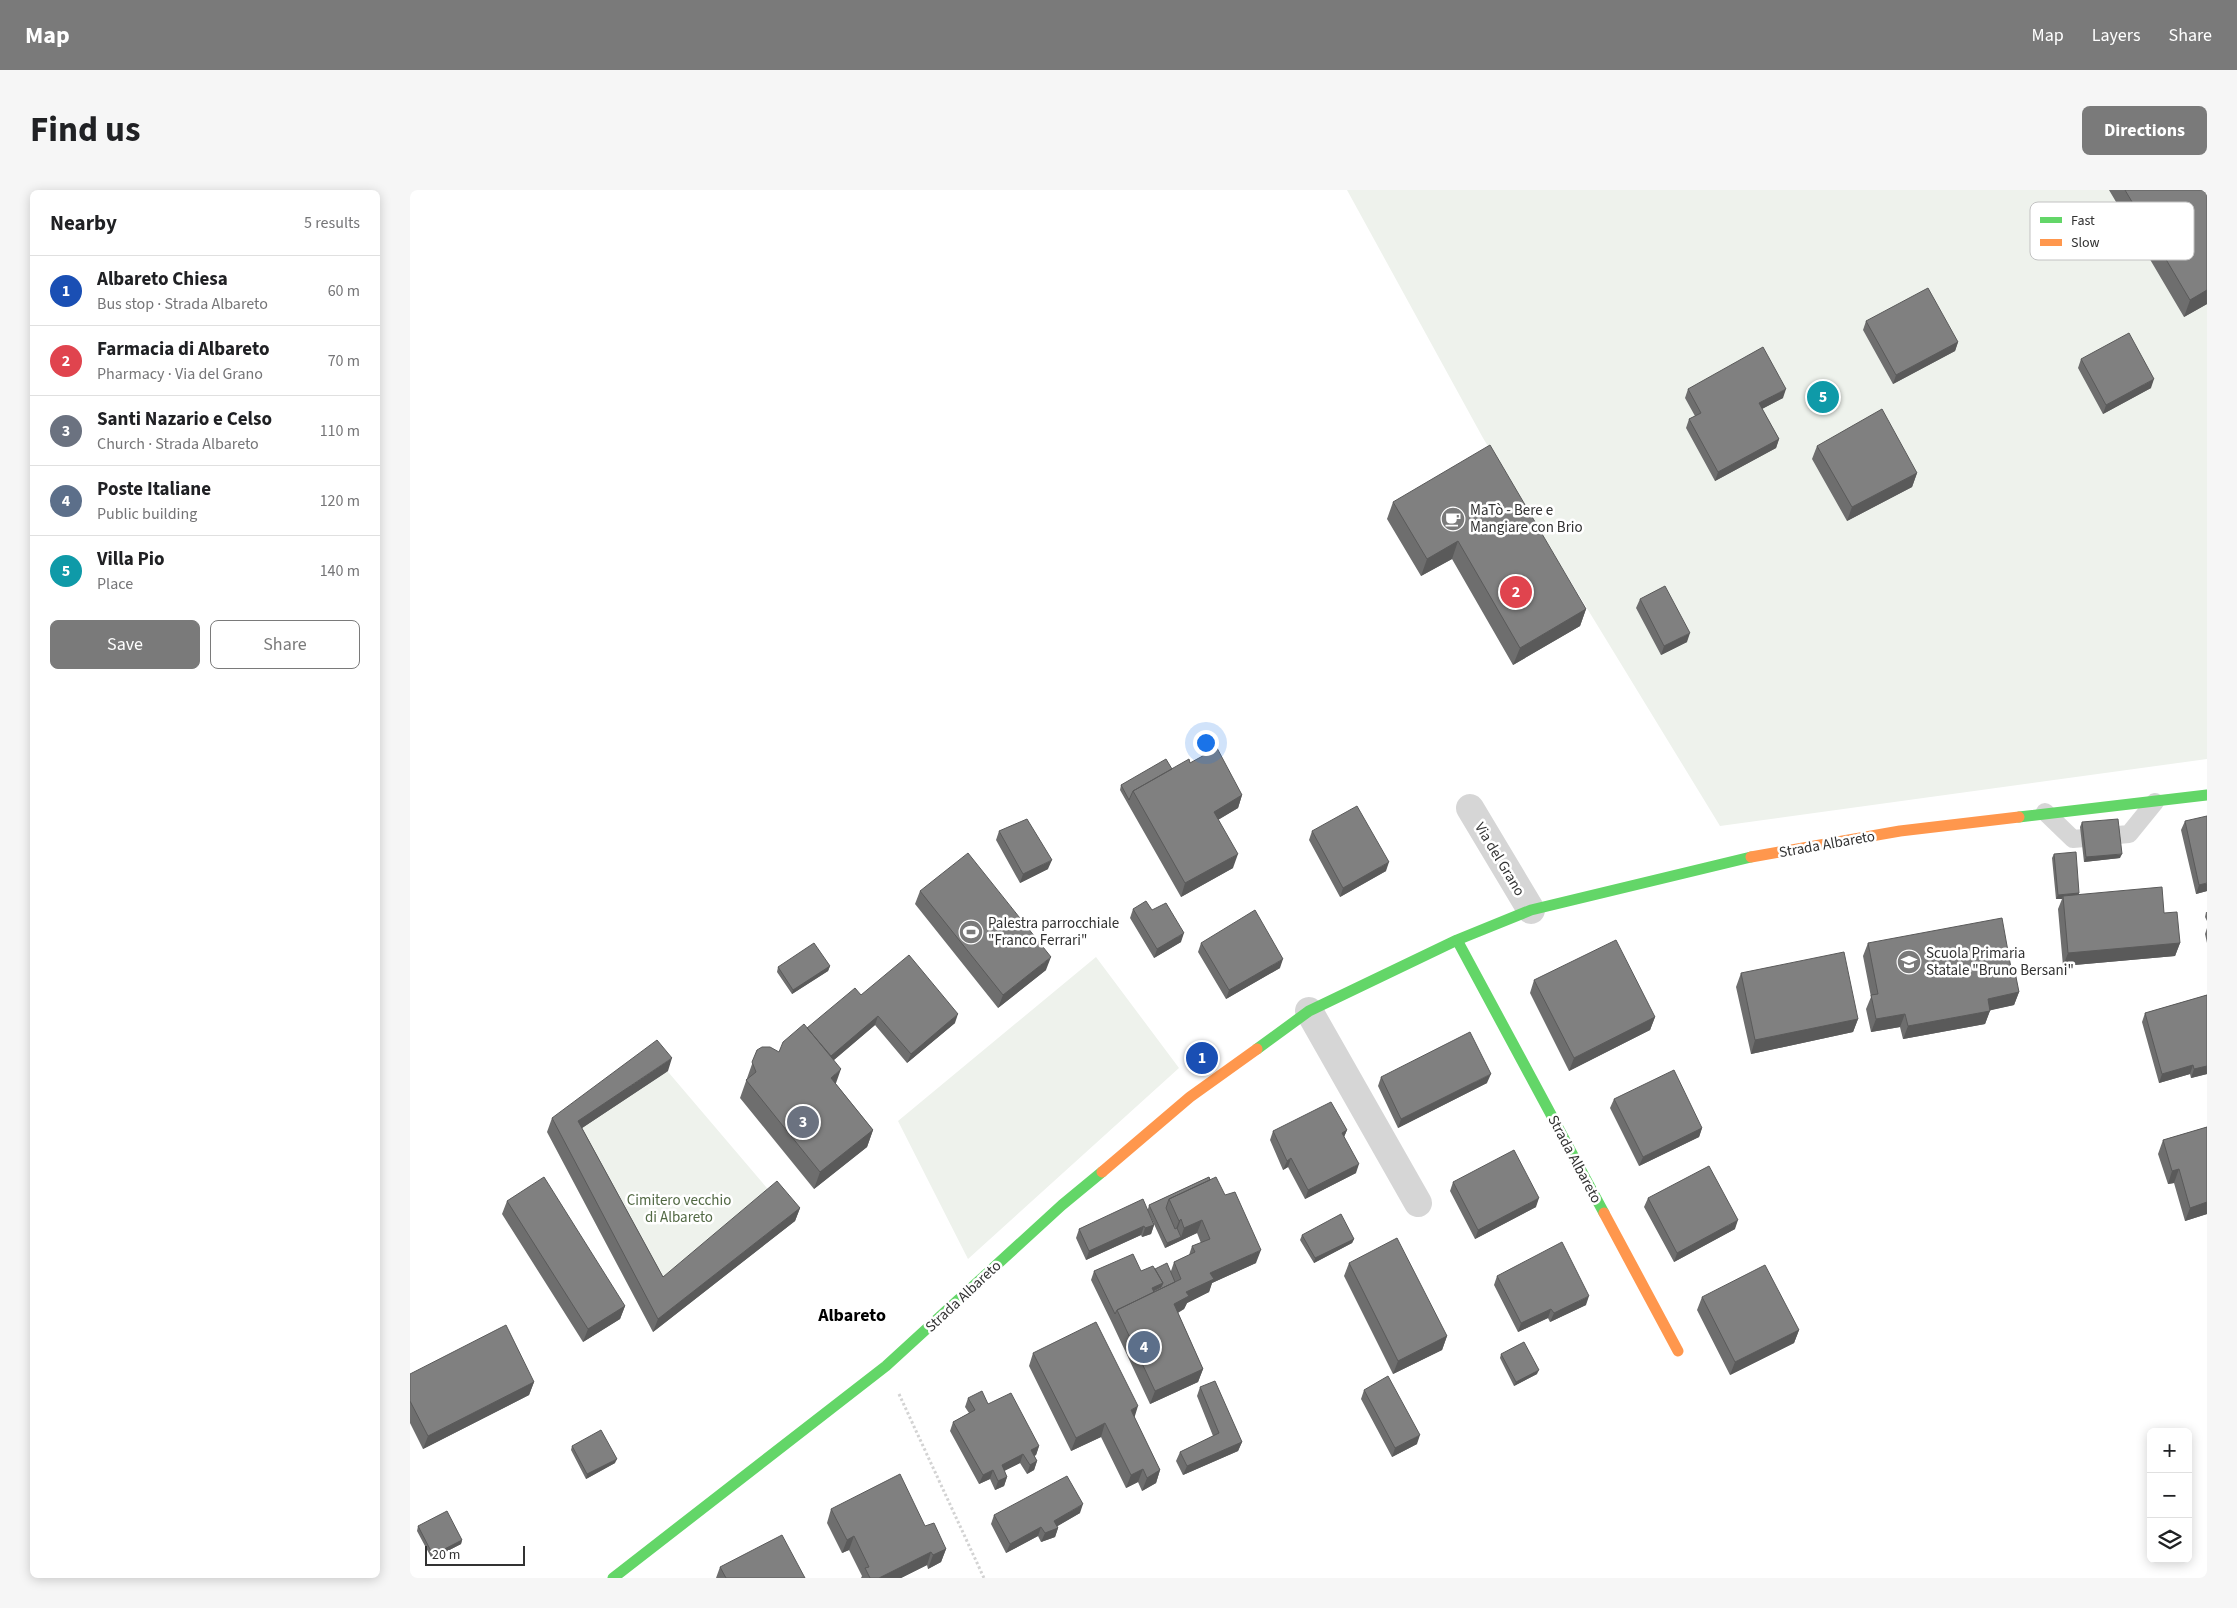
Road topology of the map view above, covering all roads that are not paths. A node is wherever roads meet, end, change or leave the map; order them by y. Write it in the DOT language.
graph roads {
  1 [pos="2207,795"];
  2 [pos="2155,802"];
  3 [pos="1470,808"];
  4 [pos="2045,812"];
  5 [pos="1531,910"];
  6 [pos="1457,940"];
  7 [pos="1309,1011"];
  8 [pos="1418,1203"];
  9 [pos="1678,1351"];
  10 [pos="613,1578"];
  1 -- 2 [label="street, Strada Albareto"];
  2 -- 4 [label="street, Strada Albareto"];
  2 -- 4 [label="lane"];
  3 -- 5 [label="street, Via del Grano"];
  4 -- 5 [label="street, Strada Albareto"];
  5 -- 6 [label="street, Strada Albareto"];
  6 -- 7 [label="street, Strada Albareto"];
  6 -- 9 [label="street, Strada Albareto"];
  7 -- 8 [label="street"];
  7 -- 10 [label="street, Strada Albareto"];
}
